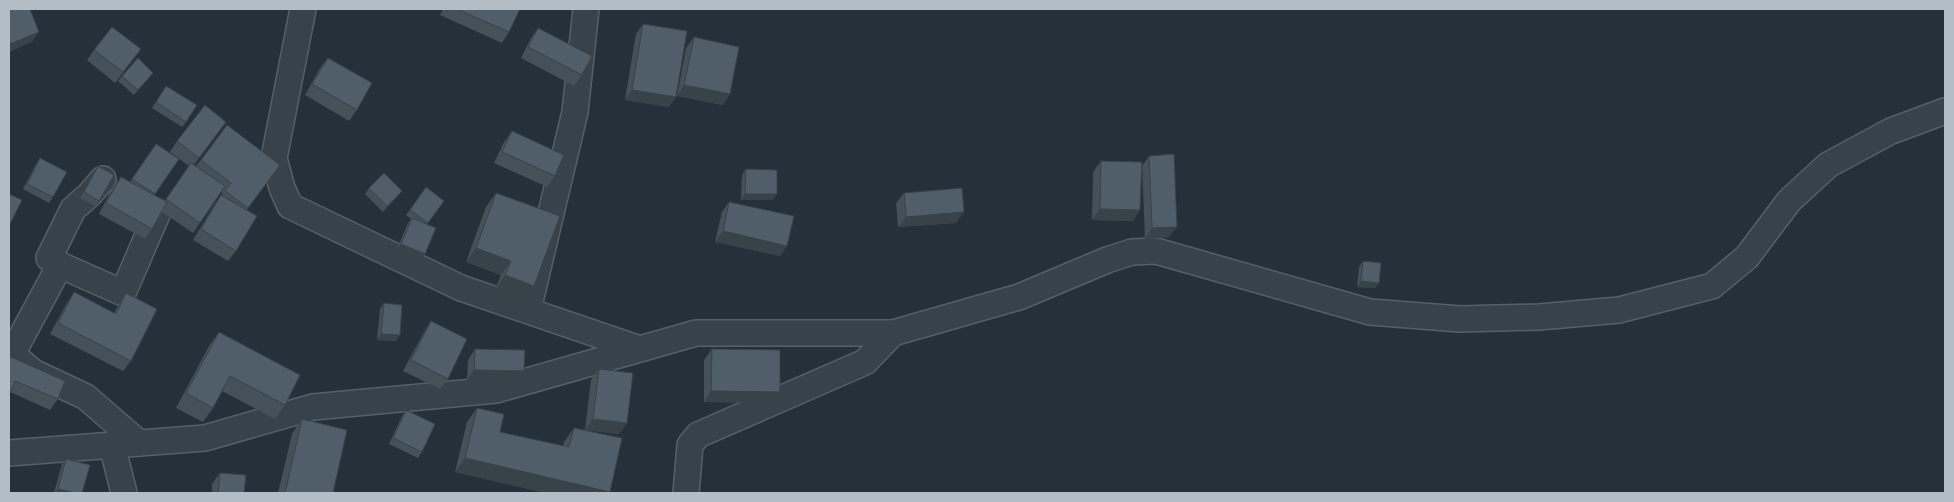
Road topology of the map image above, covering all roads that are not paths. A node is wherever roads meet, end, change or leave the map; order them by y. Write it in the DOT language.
graph roads {
  1 [pos="303,9"];
  2 [pos="586,9"];
  3 [pos="1945,111"];
  4 [pos="103,179"];
  5 [pos="158,212"];
  6 [pos="60,265"];
  7 [pos="528,310"];
  8 [pos="893,333"];
  9 [pos="638,348"];
  10 [pos="139,443"];
  11 [pos="112,445"];
  12 [pos="9,453"];
  13 [pos="124,493"];
  14 [pos="686,493"];
  1 -- 7 [label="street"];
  2 -- 7 [label="street"];
  3 -- 8 [label="street"];
  4 -- 6 [label="street"];
  5 -- 6 [label="street"];
  6 -- 10 [label="street"];
  7 -- 9 [label="street"];
  8 -- 9 [label="street"];
  8 -- 14 [label="street"];
  9 -- 10 [label="street"];
  10 -- 11 [label="street"];
  11 -- 12 [label="street"];
  11 -- 13 [label="street"];
}
